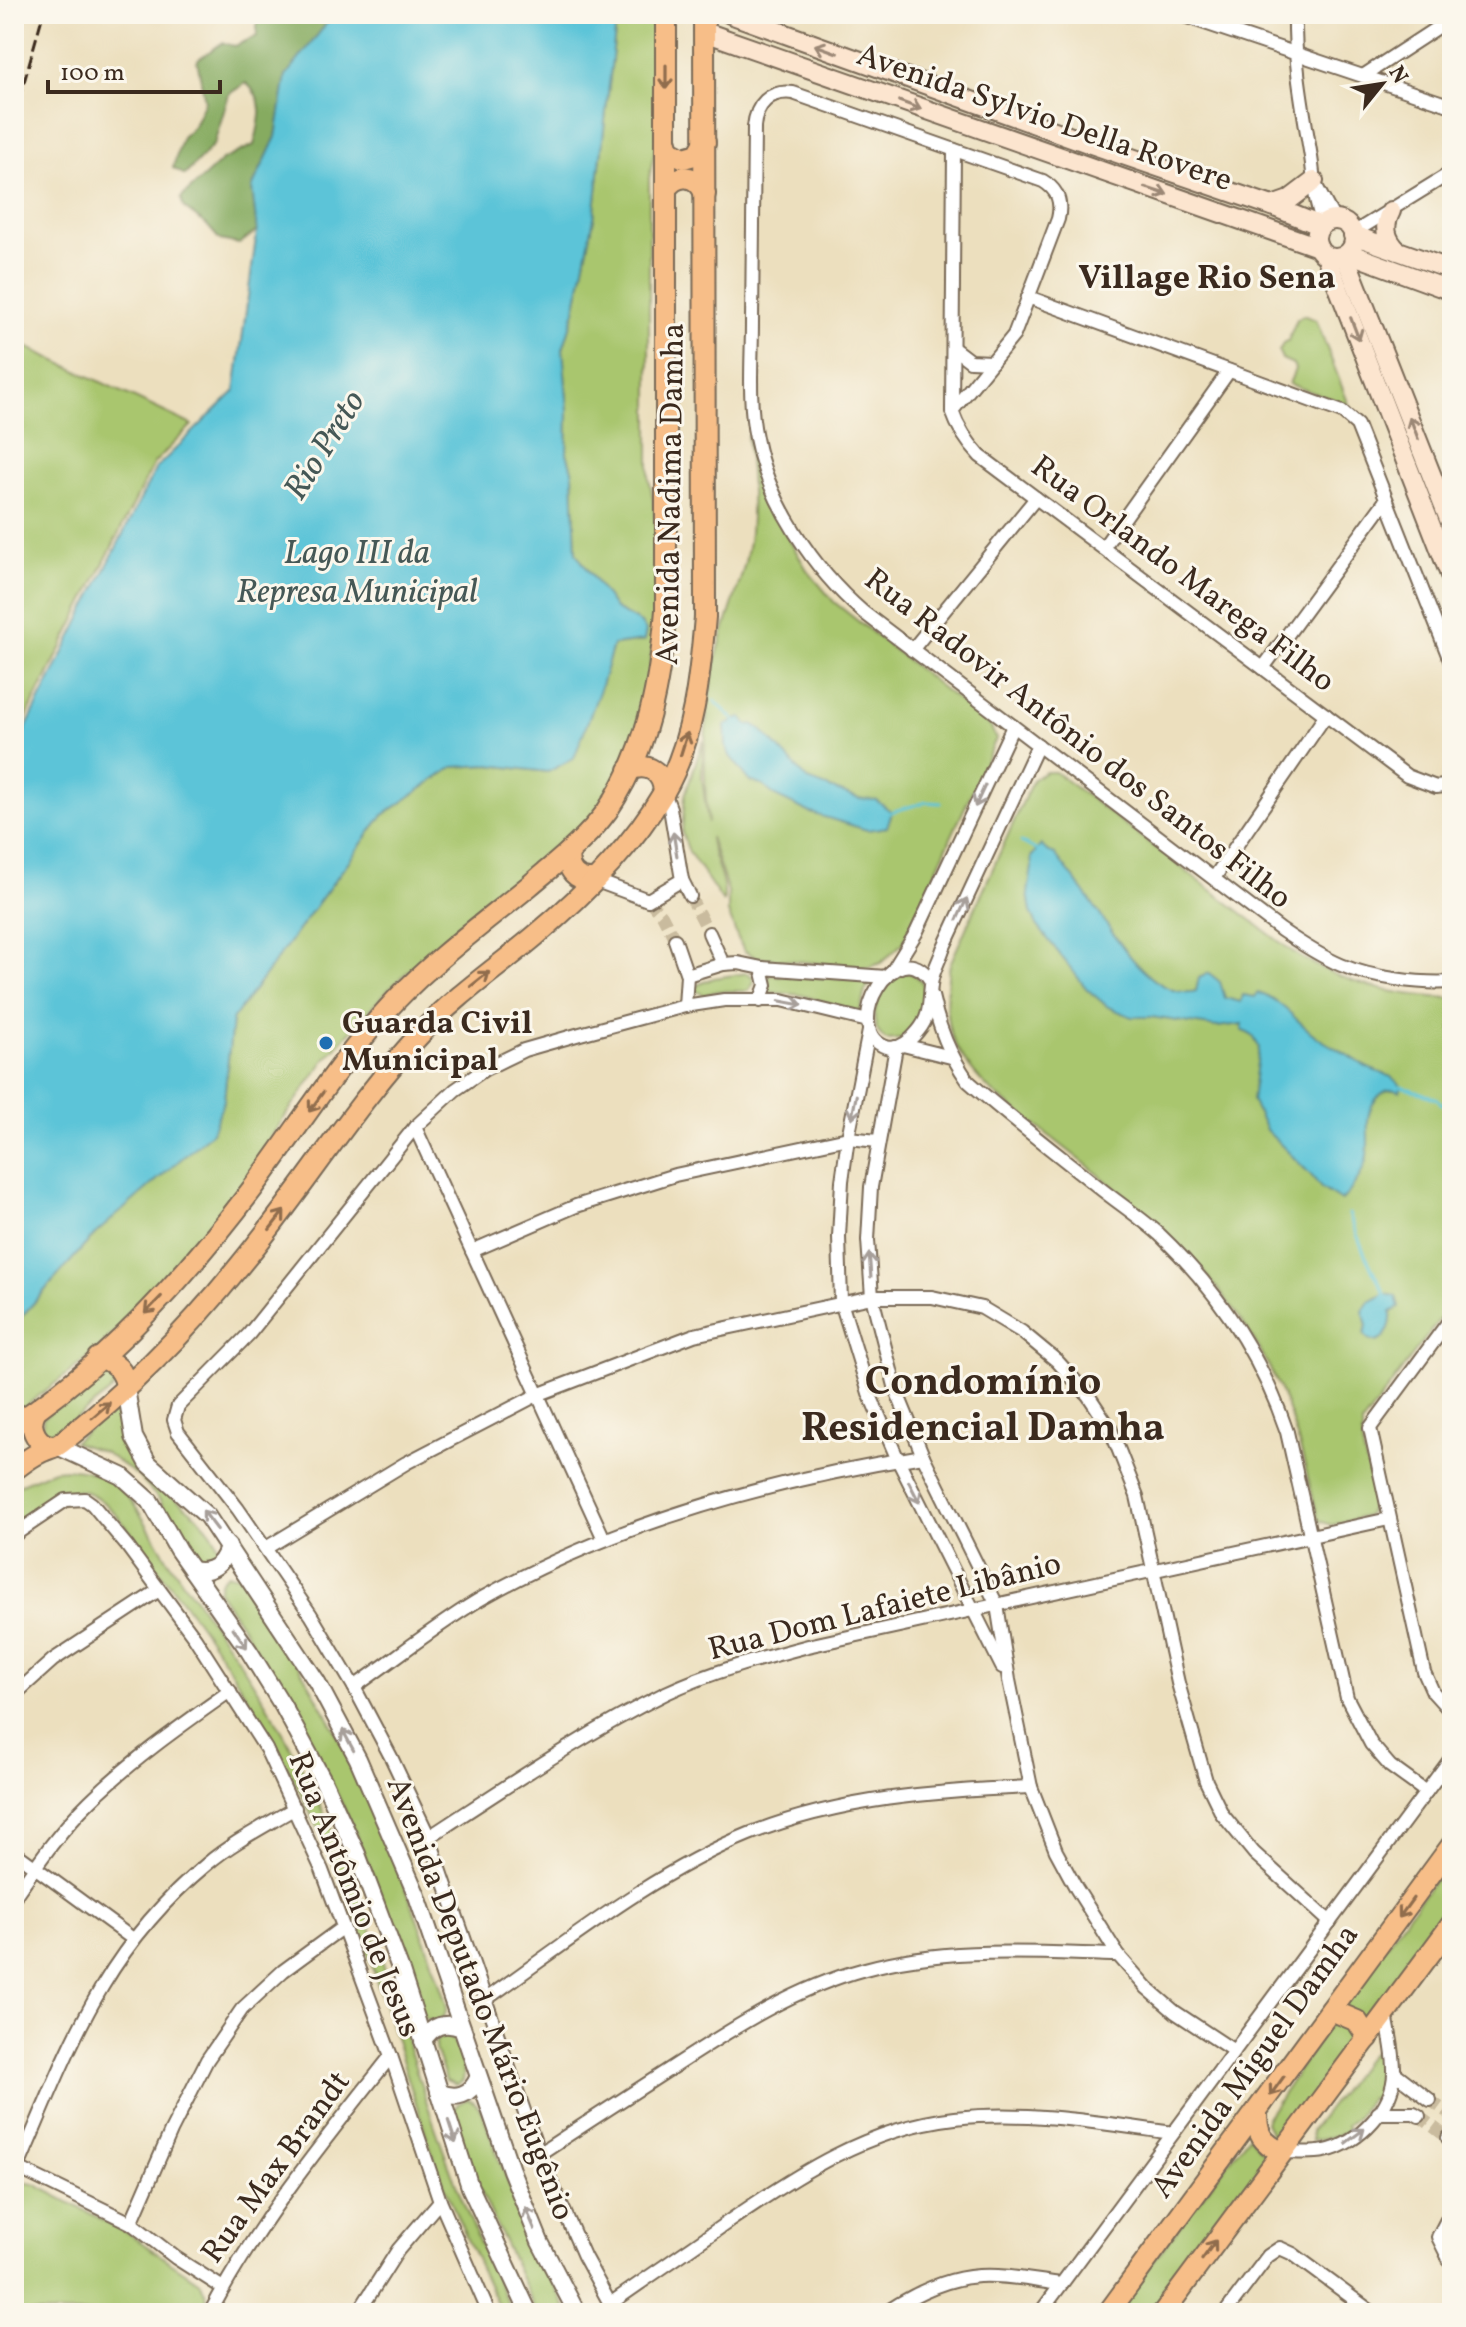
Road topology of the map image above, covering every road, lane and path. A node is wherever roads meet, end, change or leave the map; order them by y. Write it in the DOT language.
graph roads {
  1 [pos="666,14"];
  2 [pos="730,14"];
  3 [pos="1178,14"];
  4 [pos="1295,14"];
  5 [pos="1452,18"];
  6 [pos="704,23"];
  7 [pos="776,31"];
  8 [pos="1294,52"];
  9 [pos="769,55"];
  10 [pos="1363,76"];
  11 [pos="1452,106"];
  12 [pos="666,139"];
  13 [pos="705,142"];
  14 [pos="1088,143"];
  15 [pos="954,150"];
  16 [pos="1080,166"];
  17 [pos="1452,172"];
  18 [pos="1314,181"];
  19 [pos="666,189"];
  20 [pos="705,194"];
  21 [pos="1272,206"];
  22 [pos="1391,211"];
  23 [pos="1327,224"];
  24 [pos="1341,247"];
  25 [pos="1398,251"];
  26 [pos="1452,270"];
  27 [pos="1399,273"];
  28 [pos="1452,291"];
  29 [pos="1028,297"];
  30 [pos="1365,305"];
  31 [pos="953,348"];
  32 [pos="992,362"];
  33 [pos="1229,371"];
  34 [pos="952,411"];
  35 [pos="1036,498"];
  36 [pos="1386,500"];
  37 [pos="1452,527"];
  38 [pos="1103,548"];
  39 [pos="1452,580"];
  40 [pos="912,650"];
  41 [pos="1452,665"];
  42 [pos="1263,668"];
  43 [pos="1326,715"];
  44 [pos="1013,726"];
  45 [pos="1038,745"];
  46 [pos="629,770"];
  47 [pos="1452,785"];
  48 [pos="664,792"];
  49 [pos="569,852"];
  50 [pos="1214,878"];
  51 [pos="594,880"];
  52 [pos="682,880"];
  53 [pos="690,896"];
  54 [pos="709,933"];
  55 [pos="675,940"];
  56 [pos="723,964"];
  57 [pos="762,968"];
  58 [pos="889,974"];
  59 [pos="687,975"];
  60 [pos="931,981"];
  61 [pos="1452,982"];
  62 [pos="932,996"];
  63 [pos="760,1001"];
  64 [pos="685,1006"];
  65 [pos="868,1026"];
  66 [pos="899,1046"];
  67 [pos="951,1057"];
  68 [pos="415,1127"];
  69 [pos="848,1138"];
  70 [pos="878,1141"];
  71 [pos="472,1251"];
  72 [pos="872,1297"];
  73 [pos="841,1302"];
  74 [pos="1452,1317"];
  75 [pos="98,1358"];
  76 [pos="126,1388"];
  77 [pos="537,1395"];
  78 [pos="35,1412"];
  79 [pos="14,1425"];
  80 [pos="57,1446"];
  81 [pos="923,1456"];
  82 [pos="898,1460"];
  83 [pos="14,1470"];
  84 [pos="1389,1519"];
  85 [pos="14,1535"];
  86 [pos="1311,1537"];
  87 [pos="604,1539"];
  88 [pos="228,1546"];
  89 [pos="266,1548"];
  90 [pos="192,1570"];
  91 [pos="244,1570"];
  92 [pos="1153,1571"];
  93 [pos="159,1590"];
  94 [pos="209,1593"];
  95 [pos="997,1605"];
  96 [pos="975,1609"];
  97 [pos="1009,1680"];
  98 [pos="354,1687"];
  99 [pos="230,1691"];
  100 [pos="14,1695"];
  101 [pos="1452,1713"];
  102 [pos="1452,1757"];
  103 [pos="1031,1787"];
  104 [pos="1426,1792"];
  105 [pos="295,1808"];
  106 [pos="429,1837"];
  107 [pos="1452,1845"];
  108 [pos="14,1852"];
  109 [pos="34,1867"];
  110 [pos="14,1897"];
  111 [pos="1330,1922"];
  112 [pos="1452,1924"];
  113 [pos="343,1927"];
  114 [pos="133,1939"];
  115 [pos="1118,1955"];
  116 [pos="485,2000"];
  117 [pos="1331,2010"];
  118 [pos="1386,2014"];
  119 [pos="462,2028"];
  120 [pos="1368,2038"];
  121 [pos="423,2041"];
  122 [pos="1234,2051"];
  123 [pos="391,2056"];
  124 [pos="1393,2058"];
  125 [pos="1395,2073"];
  126 [pos="478,2078"];
  127 [pos="439,2092"];
  128 [pos="1257,2113"];
  129 [pos="1378,2113"];
  130 [pos="1173,2133"];
  131 [pos="1281,2152"];
  132 [pos="539,2154"];
  133 [pos="16,2166"];
  134 [pos="440,2201"];
  135 [pos="1452,2210"];
  136 [pos="131,2223"];
  137 [pos="1452,2265"];
  138 [pos="1061,2284"];
  139 [pos="223,2288"];
  140 [pos="612,2308"];
  141 [pos="210,2313"];
  142 [pos="358,2313"];
  143 [pos="489,2313"];
  144 [pos="529,2313"];
  145 [pos="577,2313"];
  146 [pos="885,2313"];
  147 [pos="1040,2313"];
  148 [pos="1108,2313"];
  149 [pos="1163,2313"];
  150 [pos="1225,2313"];
  151 [pos="1373,2313"];
  1 -- 12 [label="main road, Avenida Nadima Damha, one-way"];
  2 -- 7 [label="main road, Avenida Sylvio Della Rovere"];
  3 -- 8 [label="street"];
  4 -- 8 [label="street"];
  5 -- 10 [label="street"];
  6 -- 9 [label="main road, Avenida Sylvio Della Rovere"];
  6 -- 13 [label="main road, Avenida Nadima Damha"];
  7 -- 9 [label="main road"];
  14 -- 7 [label="main road, Avenida Sylvio Della Rovere, one-way"];
  8 -- 10 [label="street"];
  8 -- 18 [label="street"];
  9 -- 16 [label="main road, Avenida Sylvio Della Rovere, one-way"];
  10 -- 11 [label="street"];
  12 -- 13 [label="main road"];
  12 -- 19 [label="main road, Avenida Nadima Damha"];
  13 -- 20 [label="main road, Avenida Nadima Damha"];
  14 -- 16 [label="main road"];
  14 -- 21 [label="main road, Avenida Sylvio Della Rovere"];
  15 -- 29 [label="street"];
  15 -- 31 [label="street"];
  15 -- 40 [label="street, Rua Radovir Antônio dos Santos Filho"];
  16 -- 24 [label="main road, Avenida Sylvio Della Rovere, one-way"];
  17 -- 22 [label="street"];
  18 -- 21 [label="main road"];
  18 -- 23 [label="street"];
  19 -- 20 [label="main road"];
  19 -- 46 [label="main road, Avenida Nadima Damha"];
  48 -- 20 [label="main road, Avenida Nadima Damha, one-way"];
  21 -- 23 [label="main road, Avenida Sylvio Della Rovere"];
  22 -- 24 [label="street"];
  22 -- 25 [label="main road"];
  23 -- 24 [label="main road"];
  23 -- 24 [label="main road, Avenida Sylvio Della Rovere"];
  24 -- 25 [label="main road, Avenida Sylvio Della Rovere"];
  24 -- 27 [label="main road, Avenida Sylvio Della Rovere"];
  24 -- 30 [label="main road"];
  24 -- 39 [label="main road, one-way"];
  25 -- 26 [label="main road, Avenida Sylvio Della Rovere"];
  27 -- 28 [label="main road, Avenida Sylvio Della Rovere"];
  27 -- 30 [label="main road"];
  29 -- 32 [label="street"];
  29 -- 33 [label="street"];
  37 -- 30 [label="main road, one-way"];
  31 -- 32 [label="street"];
  31 -- 34 [label="street"];
  32 -- 34 [label="street"];
  33 -- 36 [label="street"];
  33 -- 38 [label="street"];
  34 -- 35 [label="street, Rua Orlando Marega Filho"];
  35 -- 38 [label="street, Rua Orlando Marega Filho"];
  35 -- 40 [label="street"];
  36 -- 41 [label="street"];
  36 -- 42 [label="street"];
  38 -- 42 [label="street, Rua Orlando Marega Filho"];
  40 -- 44 [label="street, Rua Radovir Antônio dos Santos Filho"];
  42 -- 43 [label="street, Rua Orlando Marega Filho"];
  43 -- 47 [label="street, Rua Orlando Marega Filho"];
  43 -- 50 [label="street"];
  44 -- 45 [label="street, Rua Radovir Antônio dos Santos Filho"];
  44 -- 58 [label="street, one-way"];
  45 -- 50 [label="street, Rua Radovir Antônio dos Santos Filho"];
  60 -- 45 [label="street, one-way"];
  46 -- 48 [label="main road"];
  46 -- 49 [label="main road, Avenida Nadima Damha"];
  48 -- 51 [label="main road, Avenida Nadima Damha"];
  52 -- 48 [label="street, one-way"];
  49 -- 51 [label="main road"];
  49 -- 75 [label="main road, Avenida Nadima Damha, one-way"];
  50 -- 61 [label="street, Rua Radovir Antônio dos Santos Filho"];
  51 -- 52 [label="street"];
  76 -- 51 [label="main road, Avenida Nadima Damha, one-way"];
  52 -- 53 [label="street"];
  54 -- 56 [label="street"];
  55 -- 59 [label="street"];
  56 -- 57 [label="street"];
  56 -- 59 [label="street"];
  57 -- 58 [label="street"];
  57 -- 63 [label="street"];
  58 -- 60 [label="street"];
  58 -- 65 [label="street"];
  59 -- 64 [label="street"];
  60 -- 62 [label="street"];
  62 -- 66 [label="street"];
  62 -- 67 [label="street"];
  63 -- 64 [label="street"];
  63 -- 65 [label="street, one-way"];
  64 -- 68 [label="street"];
  65 -- 66 [label="street"];
  65 -- 69 [label="street, one-way"];
  66 -- 67 [label="street"];
  66 -- 70 [label="street"];
  67 -- 86 [label="street"];
  68 -- 71 [label="street"];
  68 -- 89 [label="street"];
  69 -- 70 [label="street"];
  69 -- 71 [label="street"];
  69 -- 73 [label="street"];
  72 -- 70 [label="street, one-way"];
  71 -- 77 [label="street"];
  72 -- 73 [label="street"];
  72 -- 81 [label="street"];
  72 -- 92 [label="street"];
  73 -- 77 [label="street"];
  73 -- 82 [label="street"];
  74 -- 84 [label="street"];
  75 -- 76 [label="main road"];
  75 -- 78 [label="main road, Avenida Nadima Damha"];
  80 -- 76 [label="main road, Avenida Nadima Damha, one-way"];
  88 -- 76 [label="street, Avenida Deputado Mário Eugênio, one-way"];
  77 -- 87 [label="street"];
  77 -- 89 [label="street"];
  78 -- 79 [label="main road, Avenida Nadima Damha"];
  78 -- 80 [label="main road"];
  80 -- 83 [label="main road, Avenida Nadima Damha"];
  80 -- 90 [label="street, Avenida Deputado Mário Eugênio"];
  81 -- 82 [label="street"];
  81 -- 95 [label="street"];
  82 -- 87 [label="street"];
  82 -- 96 [label="street, one-way"];
  84 -- 86 [label="street, Rua Dom Lafaiete Libânio"];
  84 -- 101 [label="street"];
  85 -- 93 [label="street, Rua Antômio de Jesus"];
  86 -- 92 [label="street, Rua Dom Lafaiete Libânio"];
  86 -- 104 [label="street"];
  87 -- 98 [label="street"];
  88 -- 90 [label="street"];
  88 -- 91 [label="street, Avenida Deputado Mário Eugênio"];
  89 -- 98 [label="street"];
  90 -- 94 [label="street, Avenida Deputado Mário Eugênio"];
  91 -- 94 [label="street"];
  119 -- 91 [label="street, Avenida Deputado Mário Eugênio, one-way"];
  92 -- 95 [label="street, Rua Dom Lafaiete Libânio"];
  92 -- 111 [label="street"];
  93 -- 99 [label="street, Rua Antômio de Jesus"];
  93 -- 100 [label="street"];
  94 -- 121 [label="street, Avenida Deputado Mário Eugênio, one-way"];
  95 -- 96 [label="street, Rua Dom Lafaiete Libânio"];
  95 -- 97 [label="street"];
  96 -- 97 [label="street"];
  96 -- 106 [label="street, Rua Dom Lafaiete Libânio"];
  97 -- 103 [label="street"];
  98 -- 106 [label="street"];
  99 -- 105 [label="street, Rua Antômio de Jesus"];
  99 -- 109 [label="street"];
  102 -- 104 [label="street"];
  103 -- 115 [label="street"];
  103 -- 116 [label="street"];
  104 -- 111 [label="street"];
  105 -- 113 [label="street, Rua Antômio de Jesus"];
  105 -- 114 [label="street"];
  106 -- 116 [label="street"];
  107 -- 117 [label="main road, Avenida Miguel Damha, one-way"];
  108 -- 109 [label="street"];
  109 -- 110 [label="street"];
  109 -- 114 [label="street"];
  111 -- 122 [label="street"];
  112 -- 118 [label="main road"];
  113 -- 123 [label="street, Rua Antômio de Jesus"];
  113 -- 136 [label="street"];
  114 -- 133 [label="street"];
  115 -- 122 [label="street"];
  115 -- 132 [label="street"];
  116 -- 132 [label="street"];
  117 -- 120 [label="main road"];
  117 -- 128 [label="main road, Avenida Miguel Damha, one-way"];
  118 -- 120 [label="main road"];
  118 -- 124 [label="street"];
  119 -- 121 [label="street"];
  119 -- 126 [label="street, Avenida Deputado Mário Eugênio"];
  120 -- 124 [label="street"];
  120 -- 131 [label="main road"];
  121 -- 127 [label="street, Avenida Deputado Mário Eugênio"];
  122 -- 130 [label="street"];
  123 -- 134 [label="street, Rua Antômio de Jesus"];
  123 -- 139 [label="street, Rua Max Brandt"];
  124 -- 125 [label="street"];
  125 -- 129 [label="street"];
  125 -- 129 [label="street"];
  126 -- 127 [label="street"];
  145 -- 126 [label="street, Avenida Deputado Mário Eugênio, one-way"];
  127 -- 144 [label="street, Avenida Deputado Mário Eugênio, one-way"];
  128 -- 131 [label="main road"];
  128 -- 148 [label="main road, Avenida Miguel Damha"];
  131 -- 129 [label="street, one-way"];
  130 -- 138 [label="street"];
  130 -- 140 [label="street"];
  149 -- 131 [label="main road, one-way"];
  132 -- 140 [label="street"];
  133 -- 136 [label="street"];
  134 -- 142 [label="street"];
  134 -- 143 [label="street, Rua Antômio de Jesus"];
  135 -- 137 [label="street"];
  136 -- 139 [label="street"];
  138 -- 146 [label="street"];
  138 -- 147 [label="street"];
  139 -- 141 [label="street, Rua Max Brandt"];
  150 -- 151 [label="street"];
}
